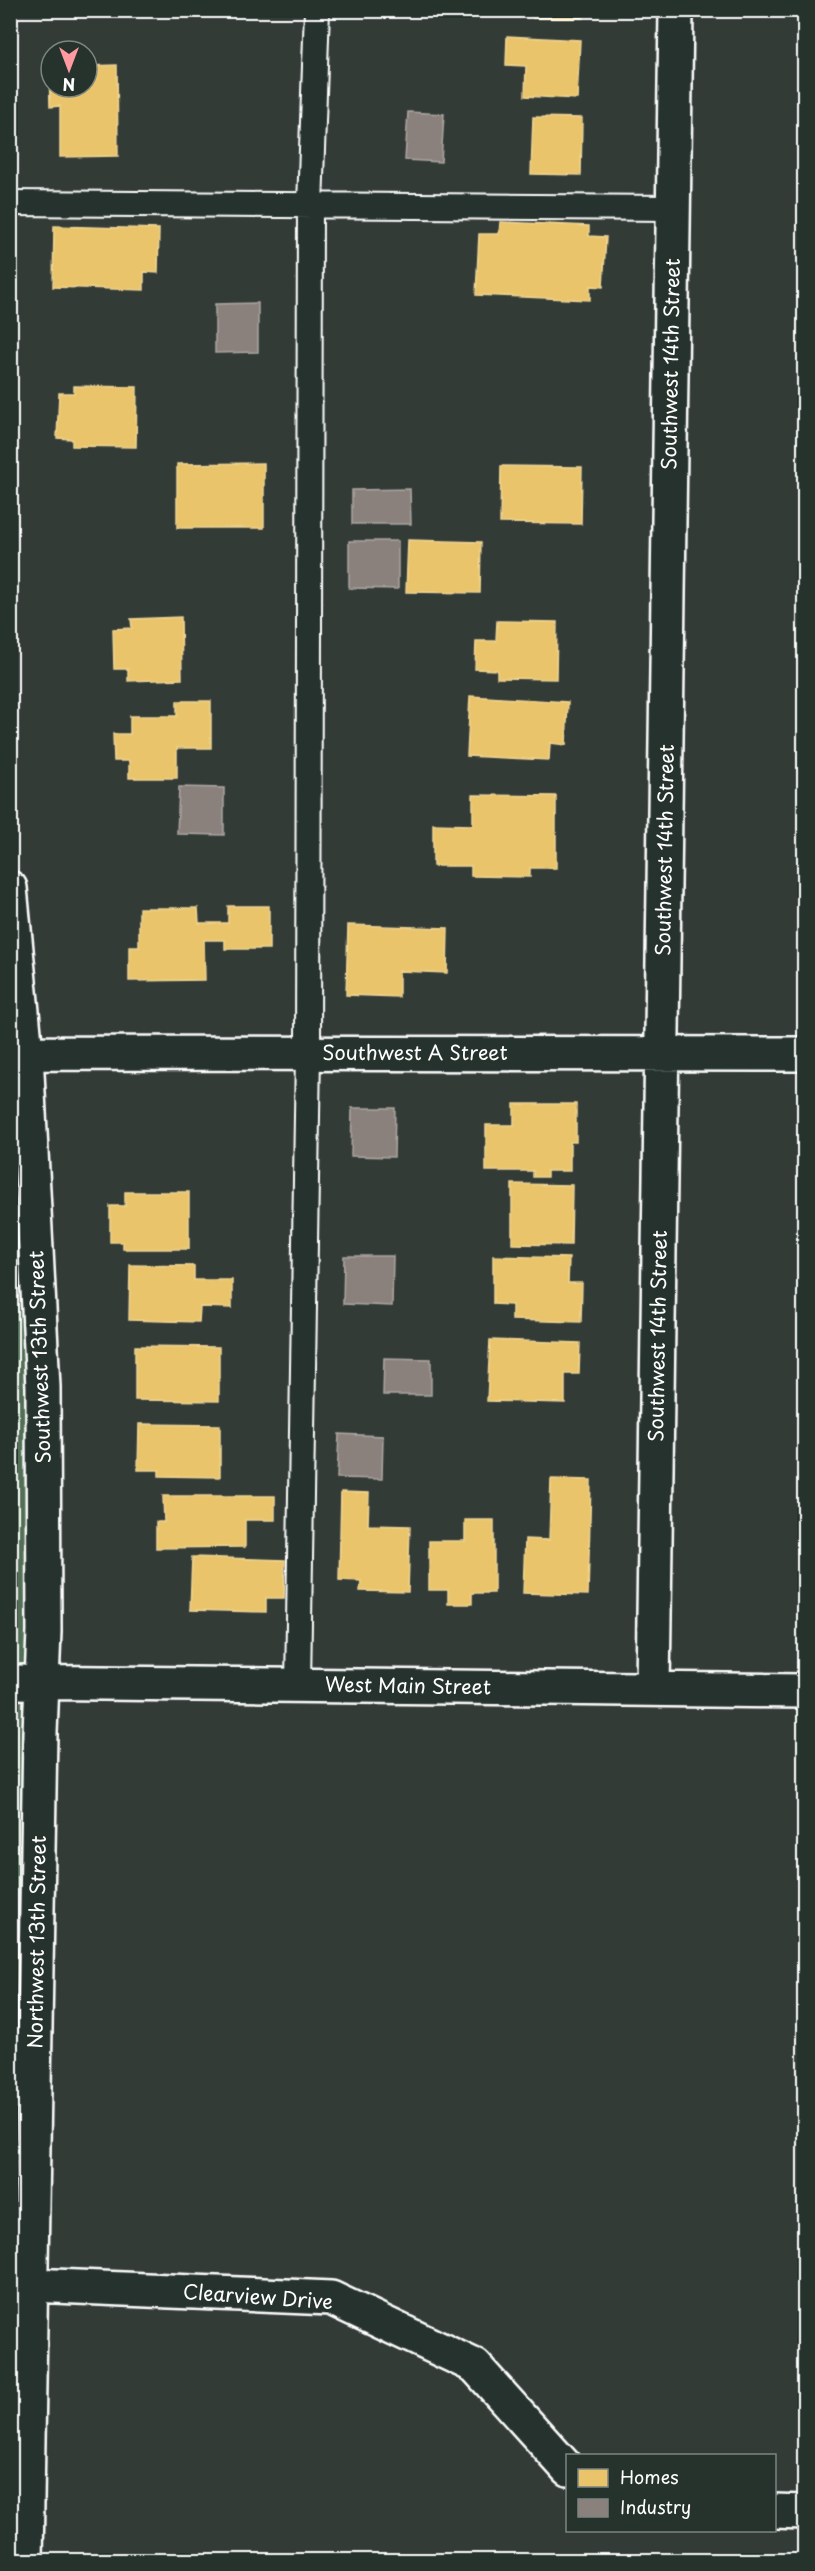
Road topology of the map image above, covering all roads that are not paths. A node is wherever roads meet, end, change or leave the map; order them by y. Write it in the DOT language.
graph roads {
  1 [pos="317,10"];
  2 [pos="676,10"];
  3 [pos="10,203"];
  4 [pos="310,205"];
  5 [pos="673,208"];
  6 [pos="10,888"];
  7 [pos="15,981"];
  8 [pos="26,1053"];
  9 [pos="308,1053"];
  10 [pos="662,1053"];
  11 [pos="804,1054"];
  12 [pos="26,1683"];
  13 [pos="298,1685"];
  14 [pos="653,1689"];
  15 [pos="804,1691"];
  16 [pos="32,2285"];
  17 [pos="566,2468"];
  18 [pos="776,2511"];
  19 [pos="804,2512"];
  20 [pos="26,2560"];
  1 -- 4 [label="lane"];
  2 -- 5 [label="street, Southwest 14th Street"];
  3 -- 4 [label="lane"];
  4 -- 5 [label="lane"];
  4 -- 9 [label="lane"];
  5 -- 10 [label="street, Southwest 14th Street"];
  6 -- 7 [label="street, Southwest 13th Street"];
  7 -- 8 [label="street, Southwest 13th Street"];
  8 -- 9 [label="street, Southwest A Street"];
  8 -- 12 [label="street, Southwest 13th Street"];
  9 -- 10 [label="street, Southwest A Street"];
  9 -- 13 [label="lane"];
  10 -- 11 [label="street, Southwest A Street"];
  10 -- 14 [label="street, Southwest 14th Street"];
  12 -- 13 [label="street, West Main Street"];
  12 -- 16 [label="street, Northwest 13th Street"];
  13 -- 14 [label="street, West Main Street"];
  14 -- 15 [label="street, West Main Street"];
  16 -- 17 [label="street, Clearview Drive"];
  16 -- 20 [label="street, Northwest 13th Street"];
  18 -- 19 [label="street"];
}
